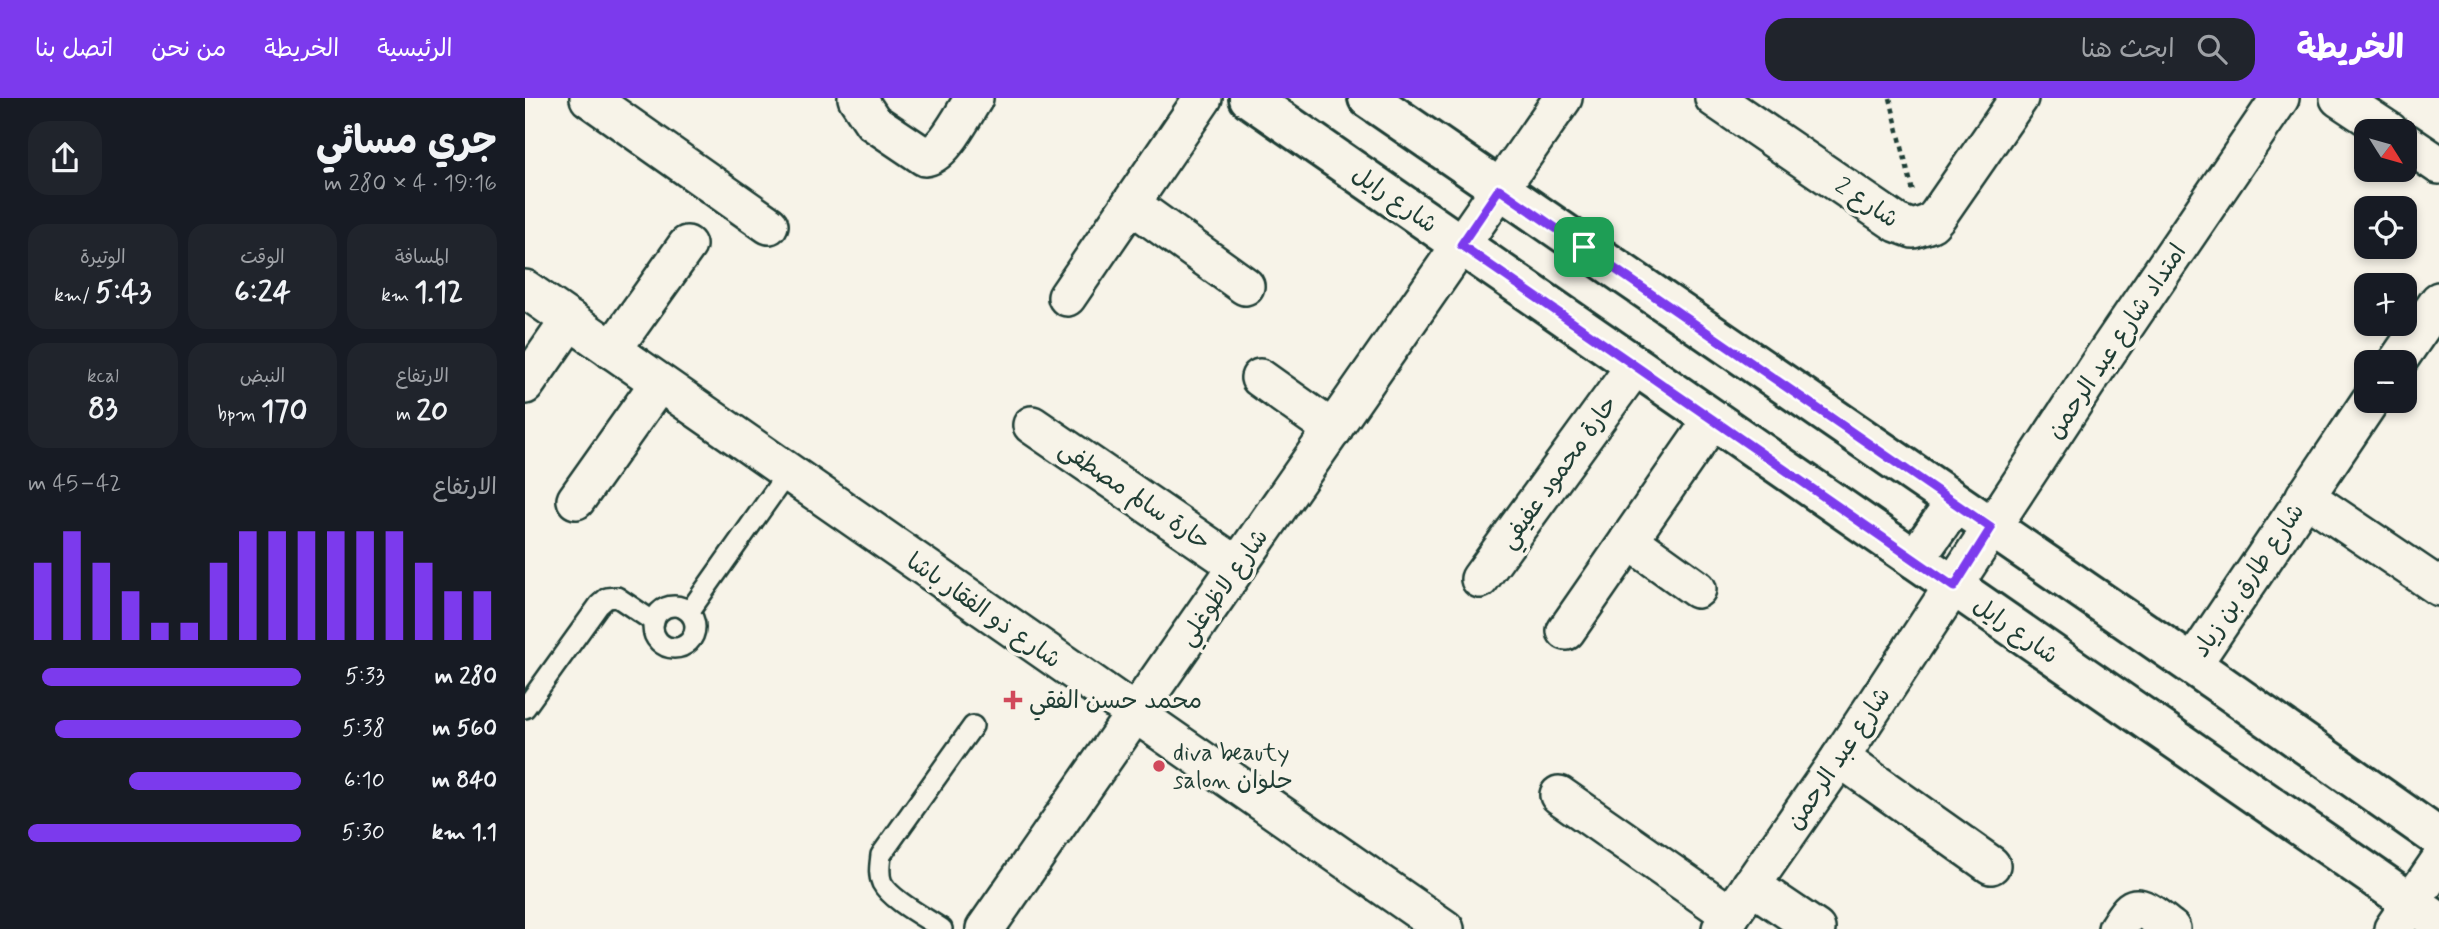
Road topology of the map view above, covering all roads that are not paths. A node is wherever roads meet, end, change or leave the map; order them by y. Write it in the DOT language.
graph roads {
  1 [pos="589,98"];
  2 [pos="857,98"];
  3 [pos="974,98"];
  4 [pos="1203,98"];
  5 [pos="1248,98"];
  6 [pos="1368,98"];
  7 [pos="1563,98"];
  8 [pos="1714,98"];
  9 [pos="2019,98"];
  10 [pos="2280,98"];
  11 [pos="2339,98"];
  12 [pos="2371,119"];
  13 [pos="2417,150"];
  14 [pos="2439,165"];
  15 [pos="1499,189"];
  16 [pos="1131,204"];
  17 [pos="769,225"];
  18 [pos="687,245"];
  19 [pos="1461,245"];
  20 [pos="1245,286"];
  21 [pos="525,289"];
  22 [pos="1067,297"];
  23 [pos="2439,301"];
  24 [pos="570,320"];
  25 [pos="613,350"];
  26 [pos="2405,350"];
  27 [pos="1635,366"];
  28 [pos="1260,378"];
  29 [pos="659,383"];
  30 [pos="525,385"];
  31 [pos="2362,413"];
  32 [pos="1713,419"];
  33 [pos="1033,425"];
  34 [pos="1333,430"];
  35 [pos="788,472"];
  36 [pos="2305,496"];
  37 [pos="576,500"];
  38 [pos="1955,503"];
  39 [pos="1991,528"];
  40 [pos="1629,540"];
  41 [pos="1915,559"];
  42 [pos="1238,566"];
  43 [pos="1481,579"];
  44 [pos="1954,587"];
  45 [pos="2439,587"];
  46 [pos="1696,589"];
  47 [pos="689,612"];
  48 [pos="654,622"];
  49 [pos="1566,631"];
  50 [pos="2192,665"];
  51 [pos="525,708"];
  52 [pos="1135,714"];
  53 [pos="973,726"];
  54 [pos="1840,758"];
  55 [pos="1559,794"];
  56 [pos="2439,838"];
  57 [pos="2439,862"];
  58 [pos="1991,865"];
  59 [pos="1751,885"];
  60 [pos="2414,918"];
  61 [pos="1726,922"];
  62 [pos="942,929"];
  63 [pos="985,929"];
  64 [pos="1445,929"];
  65 [pos="1816,929"];
  66 [pos="2117,929"];
  67 [pos="2171,929"];
  1 -- 17 [label="street"];
  2 -- 3 [label="street"];
  4 -- 16 [label="street"];
  5 -- 19 [label="street, شارع رايل"];
  6 -- 15 [label="street"];
  7 -- 15 [label="street, شارع لاظوغلي"];
  8 -- 9 [label="street, شارع 2"];
  10 -- 39 [label="street, امتداد شارع عبد الرحمن"];
  11 -- 12 [label="street"];
  13 -- 14 [label="street"];
  15 -- 19 [label="street, شارع لاظوغلي"];
  15 -- 38 [label="street"];
  16 -- 20 [label="street"];
  16 -- 22 [label="street"];
  18 -- 25 [label="street"];
  19 -- 27 [label="street, شارع رايل"];
  19 -- 34 [label="street, شارع لاظوغلي"];
  21 -- 24 [label="street, شارع ذو الفقار باشا"];
  23 -- 26 [label="street"];
  24 -- 25 [label="street, شارع ذو الفقار باشا"];
  24 -- 30 [label="street"];
  25 -- 29 [label="street, شارع ذو الفقار باشا"];
  27 -- 32 [label="street, شارع رايل"];
  27 -- 43 [label="street, حارة محمود عفيفي"];
  28 -- 34 [label="street"];
  29 -- 35 [label="street, شارع ذو الفقار باشا"];
  29 -- 37 [label="street"];
  31 -- 36 [label="street, شارع طارق بن زياد"];
  32 -- 40 [label="street"];
  32 -- 41 [label="street, شارع رايل"];
  33 -- 42 [label="street, حارة سالم مصطفى"];
  34 -- 42 [label="street, شارع لاظوغلي"];
  35 -- 47 [label="lane"];
  35 -- 52 [label="street, شارع ذو الفقار باشا"];
  36 -- 45 [label="street, شارع طارق بن زياد"];
  36 -- 50 [label="street, شارع طارق بن زياد"];
  38 -- 39 [label="street"];
  38 -- 41 [label="street"];
  39 -- 44 [label="street, امتداد شارع عبد الرحمن"];
  39 -- 50 [label="street"];
  40 -- 46 [label="street"];
  40 -- 49 [label="street"];
  41 -- 44 [label="street, شارع رايل"];
  42 -- 52 [label="street, شارع لاظوغلي"];
  44 -- 54 [label="street, شارع عبد الرحمن"];
  44 -- 60 [label="street, شارع رايل"];
  47 -- 48 [label="lane"];
  47 -- 48 [label="lane"];
  48 -- 51 [label="lane"];
  50 -- 56 [label="street"];
  52 -- 63 [label="street, شارع لاظوغلي"];
  52 -- 64 [label="street, شارع ذو الفقار باشا"];
  53 -- 62 [label="lane"];
  54 -- 58 [label="street"];
  54 -- 59 [label="street, شارع عبد الرحمن"];
  55 -- 61 [label="street"];
  57 -- 60 [label="street"];
  59 -- 61 [label="street, شارع عبد الرحمن"];
  59 -- 65 [label="street"];
  66 -- 67 [label="street"];
}
